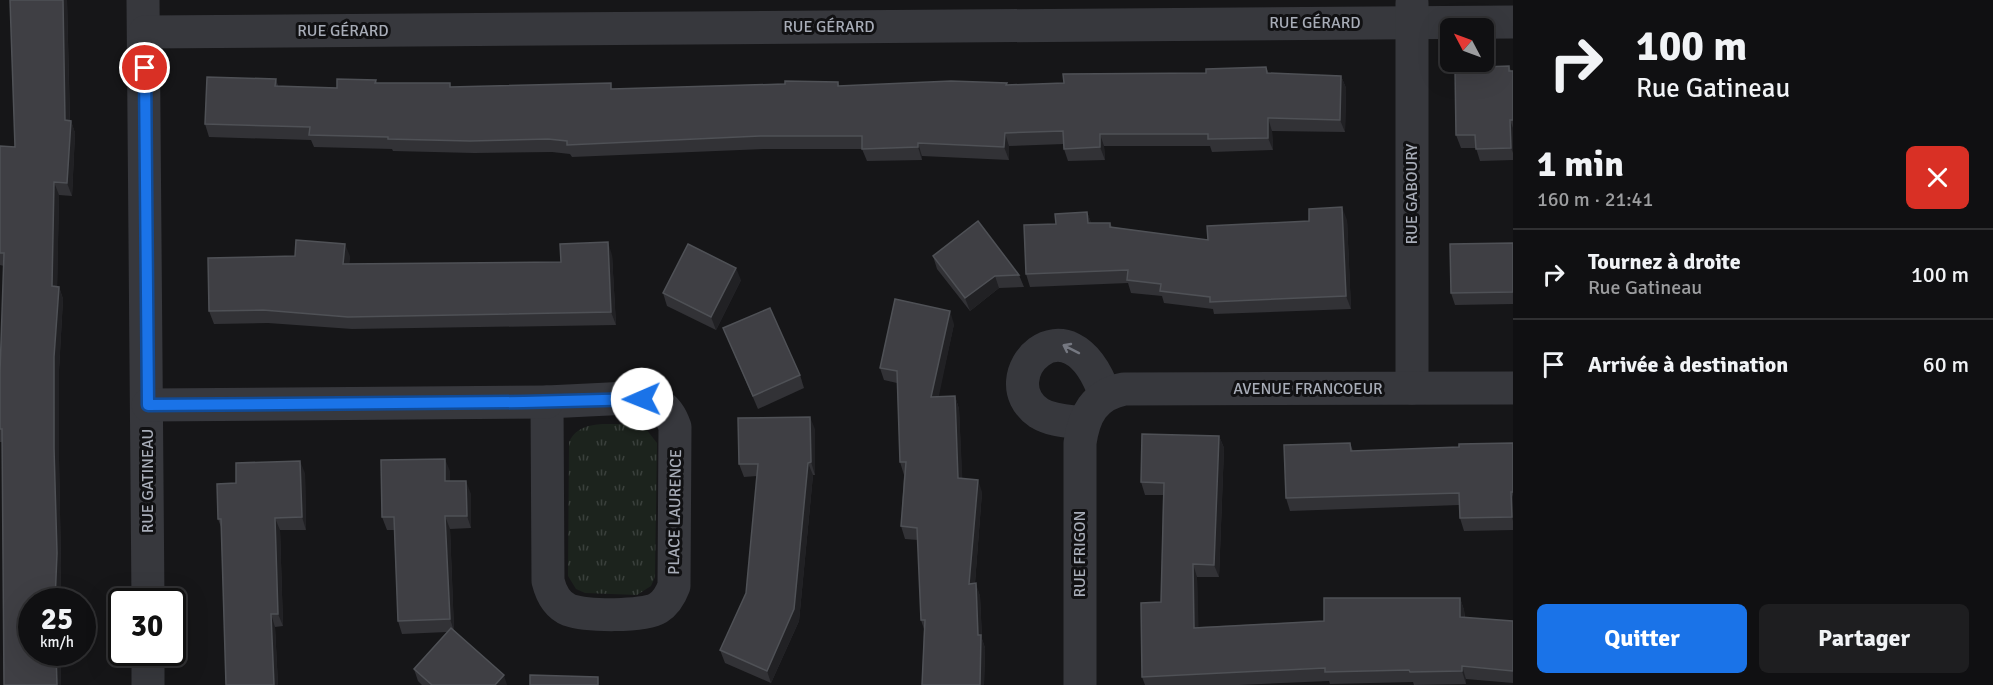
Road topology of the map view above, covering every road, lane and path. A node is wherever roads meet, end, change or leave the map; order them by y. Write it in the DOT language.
graph roads {
  1 [pos="143,0"];
  2 [pos="1412,11"];
  3 [pos="1513,22"];
  4 [pos="145,32"];
  5 [pos="1412,388"];
  6 [pos="1513,388"];
  7 [pos="1105,394"];
  8 [pos="547,402"];
  9 [pos="148,405"];
  10 [pos="1083,423"];
  11 [pos="148,588"];
  12 [pos="148,666"];
  13 [pos="148,685"];
  14 [pos="1080,685"];
  1 -- 4 [label="street, RUE GATINEAU"];
  2 -- 3 [label="street, RUE GÉRARD"];
  2 -- 4 [label="street, RUE GÉRARD"];
  2 -- 5 [label="street, RUE GABOURY"];
  4 -- 9 [label="street, RUE GATINEAU"];
  5 -- 6 [label="street, AVENUE FRANCOEUR"];
  5 -- 7 [label="street, AVENUE FRANCOEUR"];
  7 -- 10 [label="street"];
  7 -- 10 [label="street, one-way"];
  8 -- 8 [label="street, PLACE LAURENCE"];
  8 -- 9 [label="street, PLACE LAURENCE"];
  9 -- 11 [label="street, RUE GATINEAU"];
  10 -- 14 [label="street, RUE FRIGON"];
  12 -- 13 [label="street"];
}
